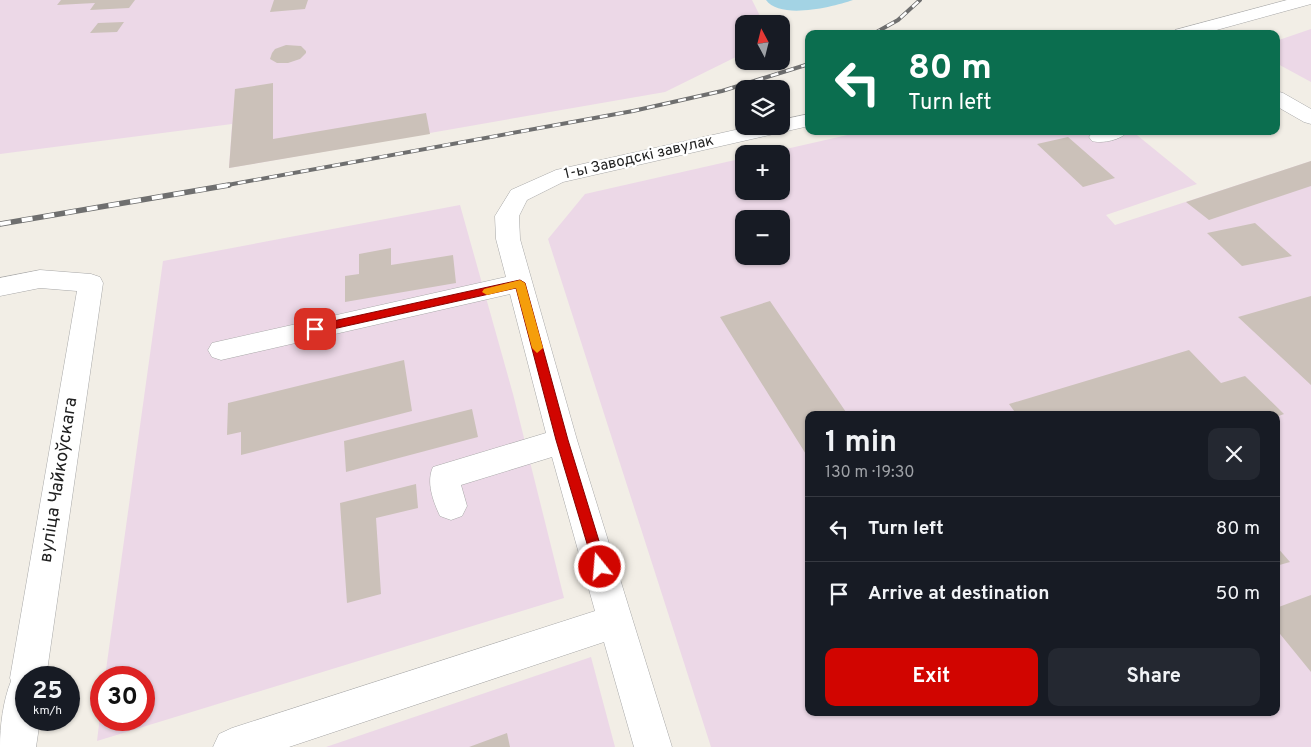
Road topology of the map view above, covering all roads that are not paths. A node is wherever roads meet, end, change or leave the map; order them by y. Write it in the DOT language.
graph roads {
  1 [pos="1305,0"];
  2 [pos="1196,30"];
  3 [pos="1280,99"];
  4 [pos="1311,118"];
  5 [pos="805,121"];
  6 [pos="520,283"];
  7 [pos="0,287"];
  8 [pos="222,350"];
  9 [pos="562,440"];
  10 [pos="451,506"];
  11 [pos="617,621"];
  12 [pos="30,666"];
  13 [pos="20,731"];
  14 [pos="253,744"];
  15 [pos="17,747"];
  16 [pos="653,747"];
  1 -- 2 [label="street"];
  3 -- 4 [label="street"];
  5 -- 6 [label="street, 1-ы Заводскі завулак"];
  6 -- 8 [label="street"];
  6 -- 9 [label="street, 1-ы Заводскі завулак"];
  7 -- 12 [label="street, вуліца Чайкоўскага"];
  9 -- 10 [label="street"];
  9 -- 11 [label="street, 1-ы Заводскі завулак"];
  11 -- 14 [label="street"];
  11 -- 16 [label="street, 1-ы Заводскі завулак"];
  13 -- 15 [label="street"];
}
